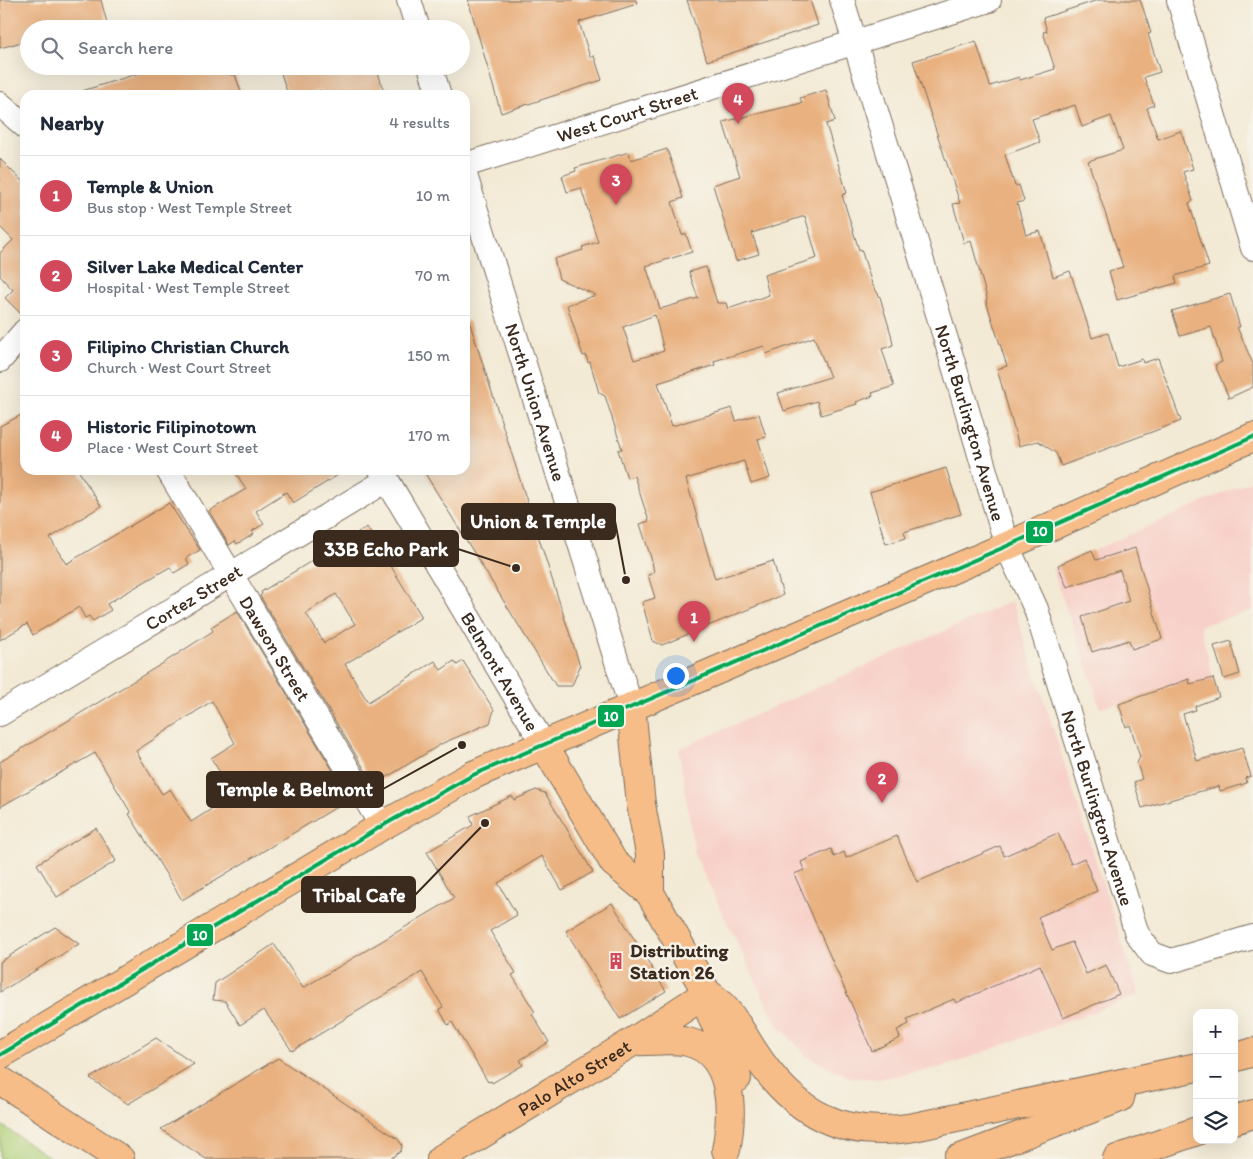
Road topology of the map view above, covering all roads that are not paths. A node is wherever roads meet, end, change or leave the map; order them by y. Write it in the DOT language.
graph roads {
  1 [pos="409,0"];
  2 [pos="842,0"];
  3 [pos="988,0"];
  4 [pos="1179,0"];
  5 [pos="415,20"];
  6 [pos="855,41"];
  7 [pos="433,75"];
  8 [pos="437,90"];
  9 [pos="0,104"];
  10 [pos="20,122"];
  11 [pos="470,163"];
  12 [pos="470,191"];
  13 [pos="1253,248"];
  14 [pos="20,338"];
  15 [pos="0,360"];
  16 [pos="1253,437"];
  17 [pos="171,475"];
  18 [pos="384,475"];
  19 [pos="1007,546"];
  20 [pos="230,575"];
  21 [pos="631,707"];
  22 [pos="0,714"];
  23 [pos="544,745"];
  24 [pos="382,826"];
  25 [pos="650,894"];
  26 [pos="1253,937"];
  27 [pos="706,993"];
  28 [pos="634,1042"];
  29 [pos="1253,1052"];
  30 [pos="0,1056"];
  31 [pos="1238,1057"];
  32 [pos="1193,1067"];
  33 [pos="1193,1072"];
  34 [pos="0,1080"];
  35 [pos="1253,1114"];
  36 [pos="1238,1119"];
  37 [pos="1193,1133"];
  38 [pos="724,1155"];
  39 [pos="120,1159"];
  40 [pos="441,1159"];
  41 [pos="958,1159"];
  42 [pos="1117,1159"];
  1 -- 5 [label="street"];
  2 -- 6 [label="street, North Burlington Avenue"];
  3 -- 6 [label="street, West Court Street"];
  4 -- 13 [label="street"];
  6 -- 11 [label="street, West Court Street"];
  6 -- 19 [label="street, North Burlington Avenue"];
  7 -- 8 [label="street"];
  9 -- 10 [label="street"];
  12 -- 21 [label="street, North Union Avenue"];
  14 -- 15 [label="street"];
  16 -- 19 [label="main road"];
  17 -- 20 [label="street, Dawson Street"];
  18 -- 20 [label="street, Cortez Street"];
  18 -- 23 [label="street, Belmont Avenue"];
  19 -- 21 [label="main road"];
  19 -- 26 [label="street, North Burlington Avenue"];
  20 -- 22 [label="street, Cortez Street"];
  20 -- 24 [label="street, Dawson Street"];
  21 -- 23 [label="main road"];
  21 -- 25 [label="main road, North Union Avenue"];
  23 -- 24 [label="main road"];
  23 -- 25 [label="main road, Belmont Avenue"];
  24 -- 30 [label="main road"];
  25 -- 27 [label="main road, Belmont Avenue"];
  27 -- 28 [label="main road, Palo Alto Street"];
  27 -- 32 [label="main road"];
  27 -- 38 [label="main road"];
  28 -- 38 [label="main road"];
  28 -- 40 [label="main road, Palo Alto Street"];
  29 -- 31 [label="main road"];
  33 -- 41 [label="main road"];
  34 -- 39 [label="main road"];
  35 -- 36 [label="main road"];
  37 -- 42 [label="main road"];
}
